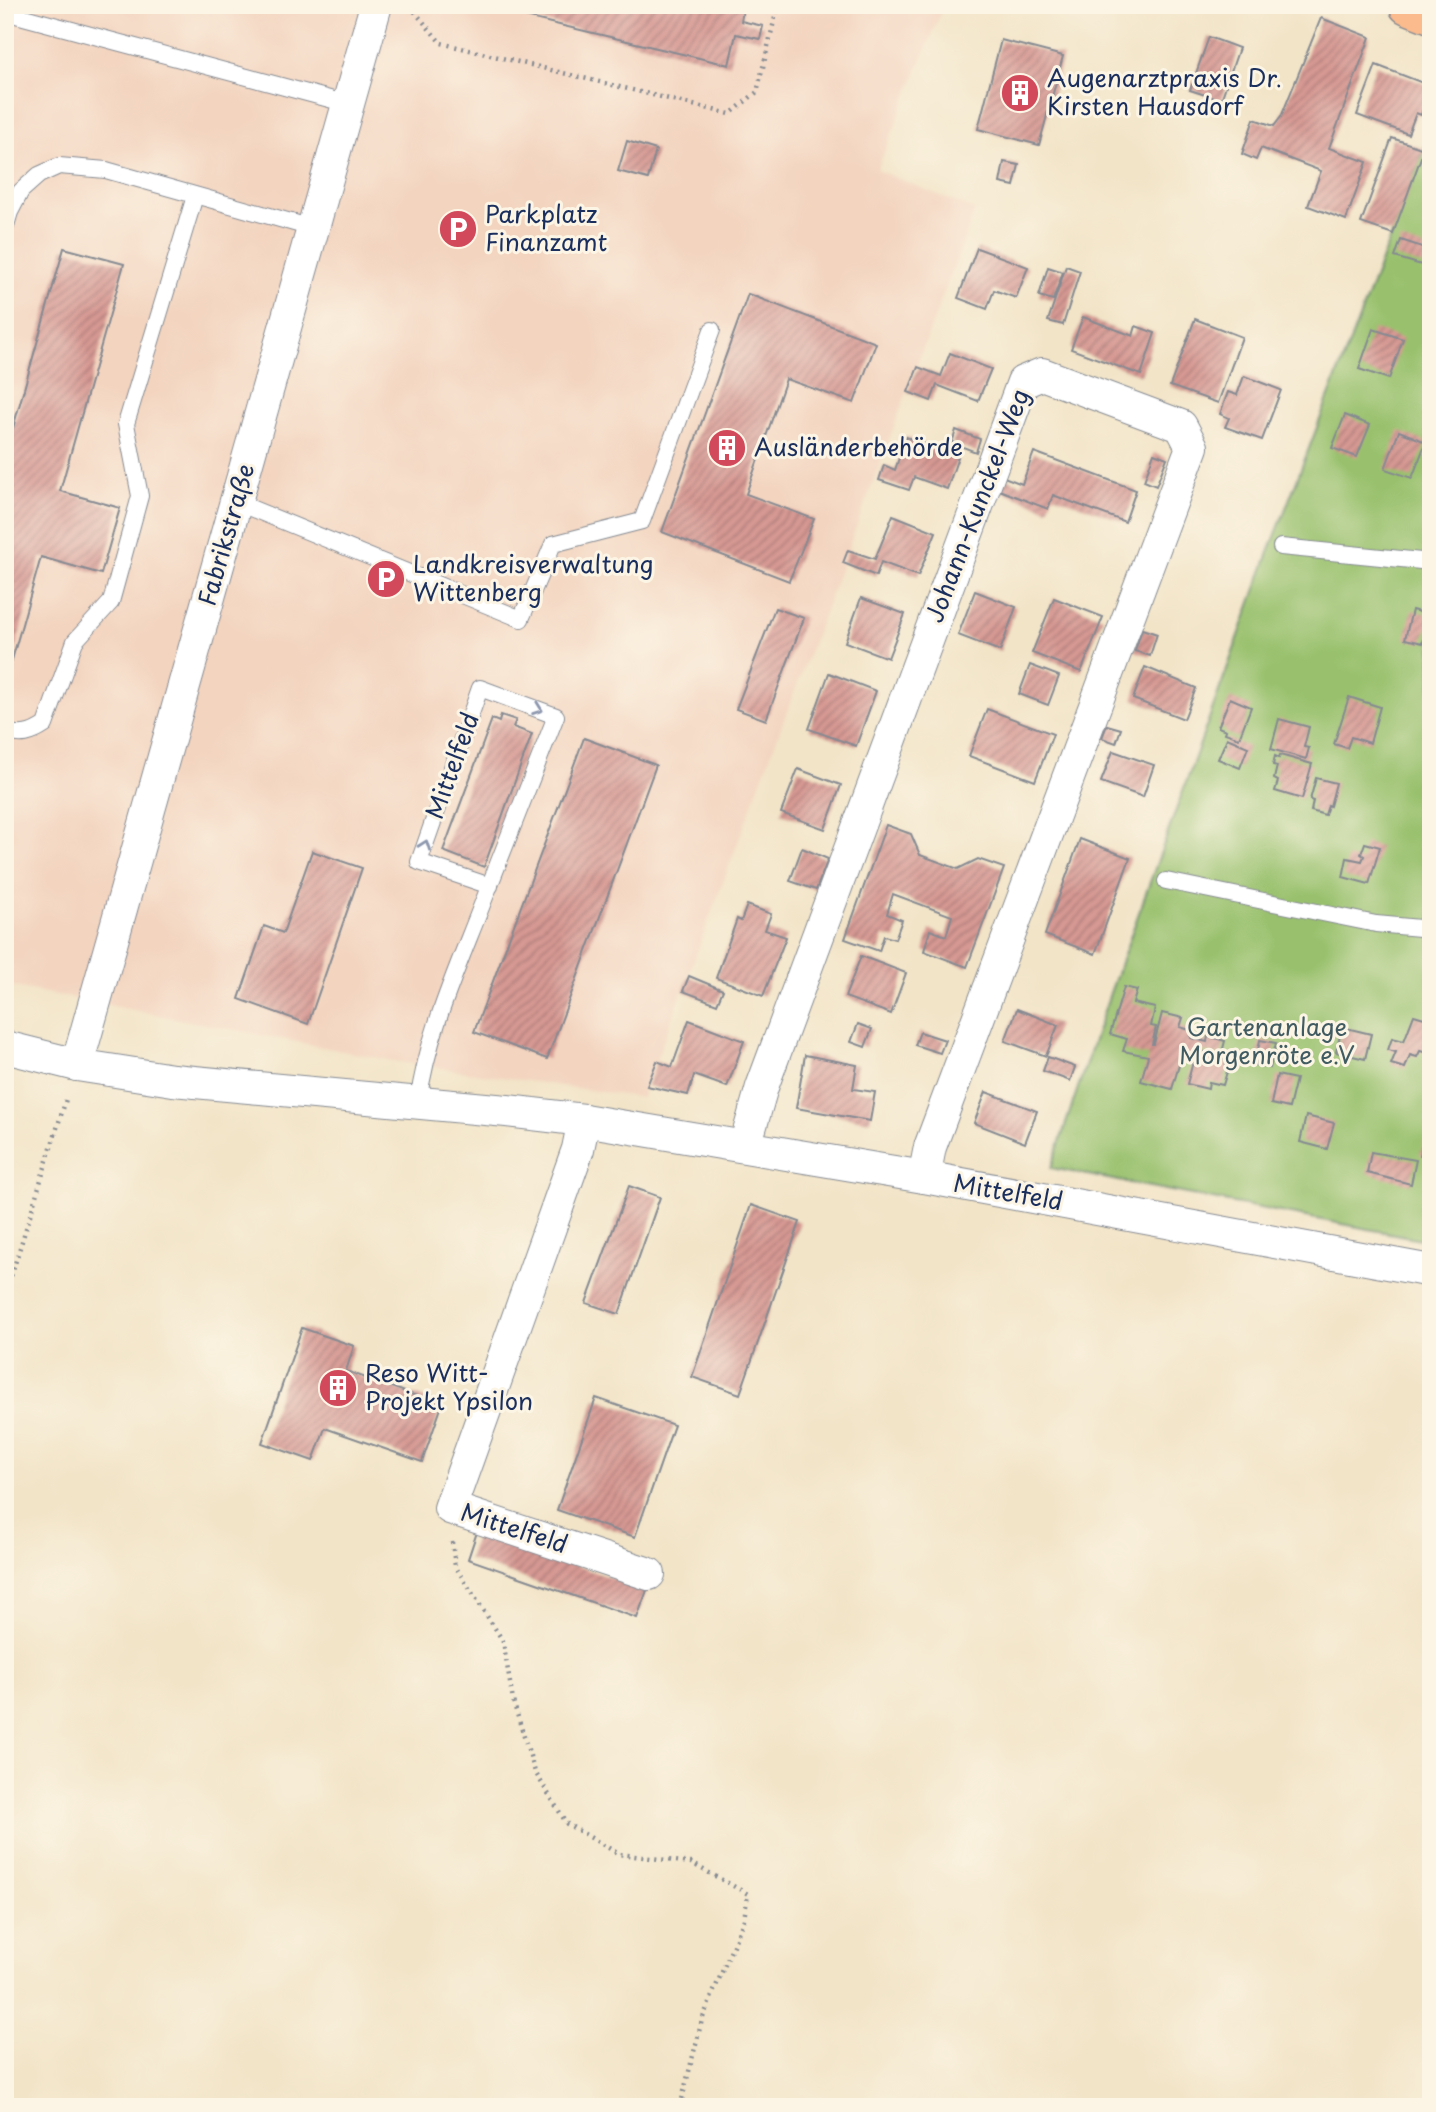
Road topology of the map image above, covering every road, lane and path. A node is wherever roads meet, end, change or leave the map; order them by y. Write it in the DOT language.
graph roads {
  1 [pos="376,5"];
  2 [pos="409,5"];
  3 [pos="778,5"];
  4 [pos="1409,5"];
  5 [pos="5,12"];
  6 [pos="1431,14"];
  7 [pos="348,104"];
  8 [pos="195,196"];
  9 [pos="312,228"];
  10 [pos="5,229"];
  11 [pos="712,330"];
  12 [pos="236,502"];
  13 [pos="1281,547"];
  14 [pos="1431,562"];
  15 [pos="5,732"];
  16 [pos="1166,881"];
  17 [pos="490,886"];
  18 [pos="1431,929"];
  19 [pos="5,1047"];
  20 [pos="77,1065"];
  21 [pos="418,1103"];
  22 [pos="584,1120"];
  23 [pos="745,1146"];
  24 [pos="924,1177"];
  25 [pos="1431,1271"];
  26 [pos="5,1296"];
  27 [pos="450,1508"];
  28 [pos="649,1574"];
  29 [pos="680,2107"];
  1 -- 7 [label="street, Fabrikstraße"];
  2 -- 3 [label="path"];
  4 -- 6 [label="main road"];
  5 -- 7 [label="lane"];
  7 -- 9 [label="street, Fabrikstraße"];
  8 -- 9 [label="lane"];
  8 -- 10 [label="lane"];
  8 -- 15 [label="lane"];
  9 -- 12 [label="street, Fabrikstraße"];
  11 -- 12 [label="lane"];
  12 -- 20 [label="street, Fabrikstraße"];
  13 -- 14 [label="lane"];
  16 -- 18 [label="lane"];
  17 -- 17 [label="lane, Mittelfeld, one-way"];
  17 -- 21 [label="lane, Mittelfeld"];
  19 -- 20 [label="street, Mittelfeld"];
  20 -- 21 [label="street, Mittelfeld"];
  20 -- 26 [label="path"];
  21 -- 22 [label="street, Mittelfeld"];
  22 -- 23 [label="street, Mittelfeld"];
  22 -- 27 [label="street, Mittelfeld"];
  23 -- 24 [label="street, Mittelfeld"];
  23 -- 24 [label="street, Johann-Kunckel-Weg"];
  24 -- 25 [label="street, Mittelfeld"];
  27 -- 28 [label="street, Mittelfeld"];
  27 -- 29 [label="path"];
}
